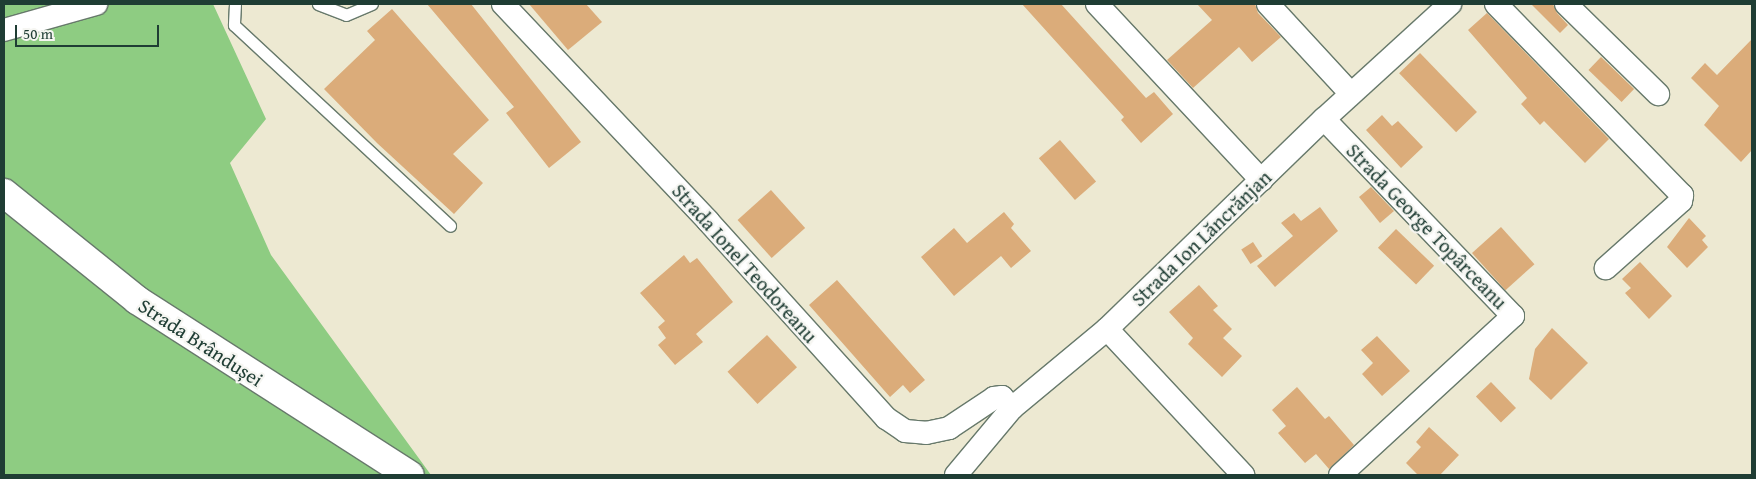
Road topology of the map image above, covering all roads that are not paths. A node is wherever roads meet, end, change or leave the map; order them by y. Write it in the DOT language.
graph roads {
  1 [pos="96,4"];
  2 [pos="236,4"];
  3 [pos="318,4"];
  4 [pos="372,4"];
  5 [pos="503,4"];
  6 [pos="1097,4"];
  7 [pos="1268,4"];
  8 [pos="1450,4"];
  9 [pos="1496,4"];
  10 [pos="1566,4"];
  11 [pos="4,30"];
  12 [pos="1352,94"];
  13 [pos="1658,94"];
  14 [pos="1324,119"];
  15 [pos="1261,180"];
  16 [pos="4,193"];
  17 [pos="450,226"];
  18 [pos="1606,268"];
  19 [pos="1107,329"];
  20 [pos="1012,408"];
  21 [pos="410,475"];
  22 [pos="956,475"];
  23 [pos="1243,475"];
  24 [pos="1340,475"];
  1 -- 11 [label="street"];
  2 -- 17 [label="lane"];
  3 -- 4 [label="lane"];
  5 -- 20 [label="street, Strada Ionel Teodoreanu"];
  6 -- 15 [label="street"];
  7 -- 12 [label="street"];
  8 -- 12 [label="street, Strada Ion Lăncrănjan"];
  9 -- 18 [label="street"];
  10 -- 13 [label="street"];
  12 -- 14 [label="street, Strada Ion Lăncrănjan"];
  14 -- 15 [label="street, Strada Ion Lăncrănjan"];
  14 -- 24 [label="street, Strada George Topârceanu"];
  15 -- 19 [label="street, Strada Ion Lăncrănjan"];
  16 -- 21 [label="main road, Strada Brândușei"];
  19 -- 20 [label="street, Strada Ion Lăncrănjan"];
  19 -- 23 [label="street"];
  20 -- 22 [label="street, Strada Ion Lăncrănjan"];
}
